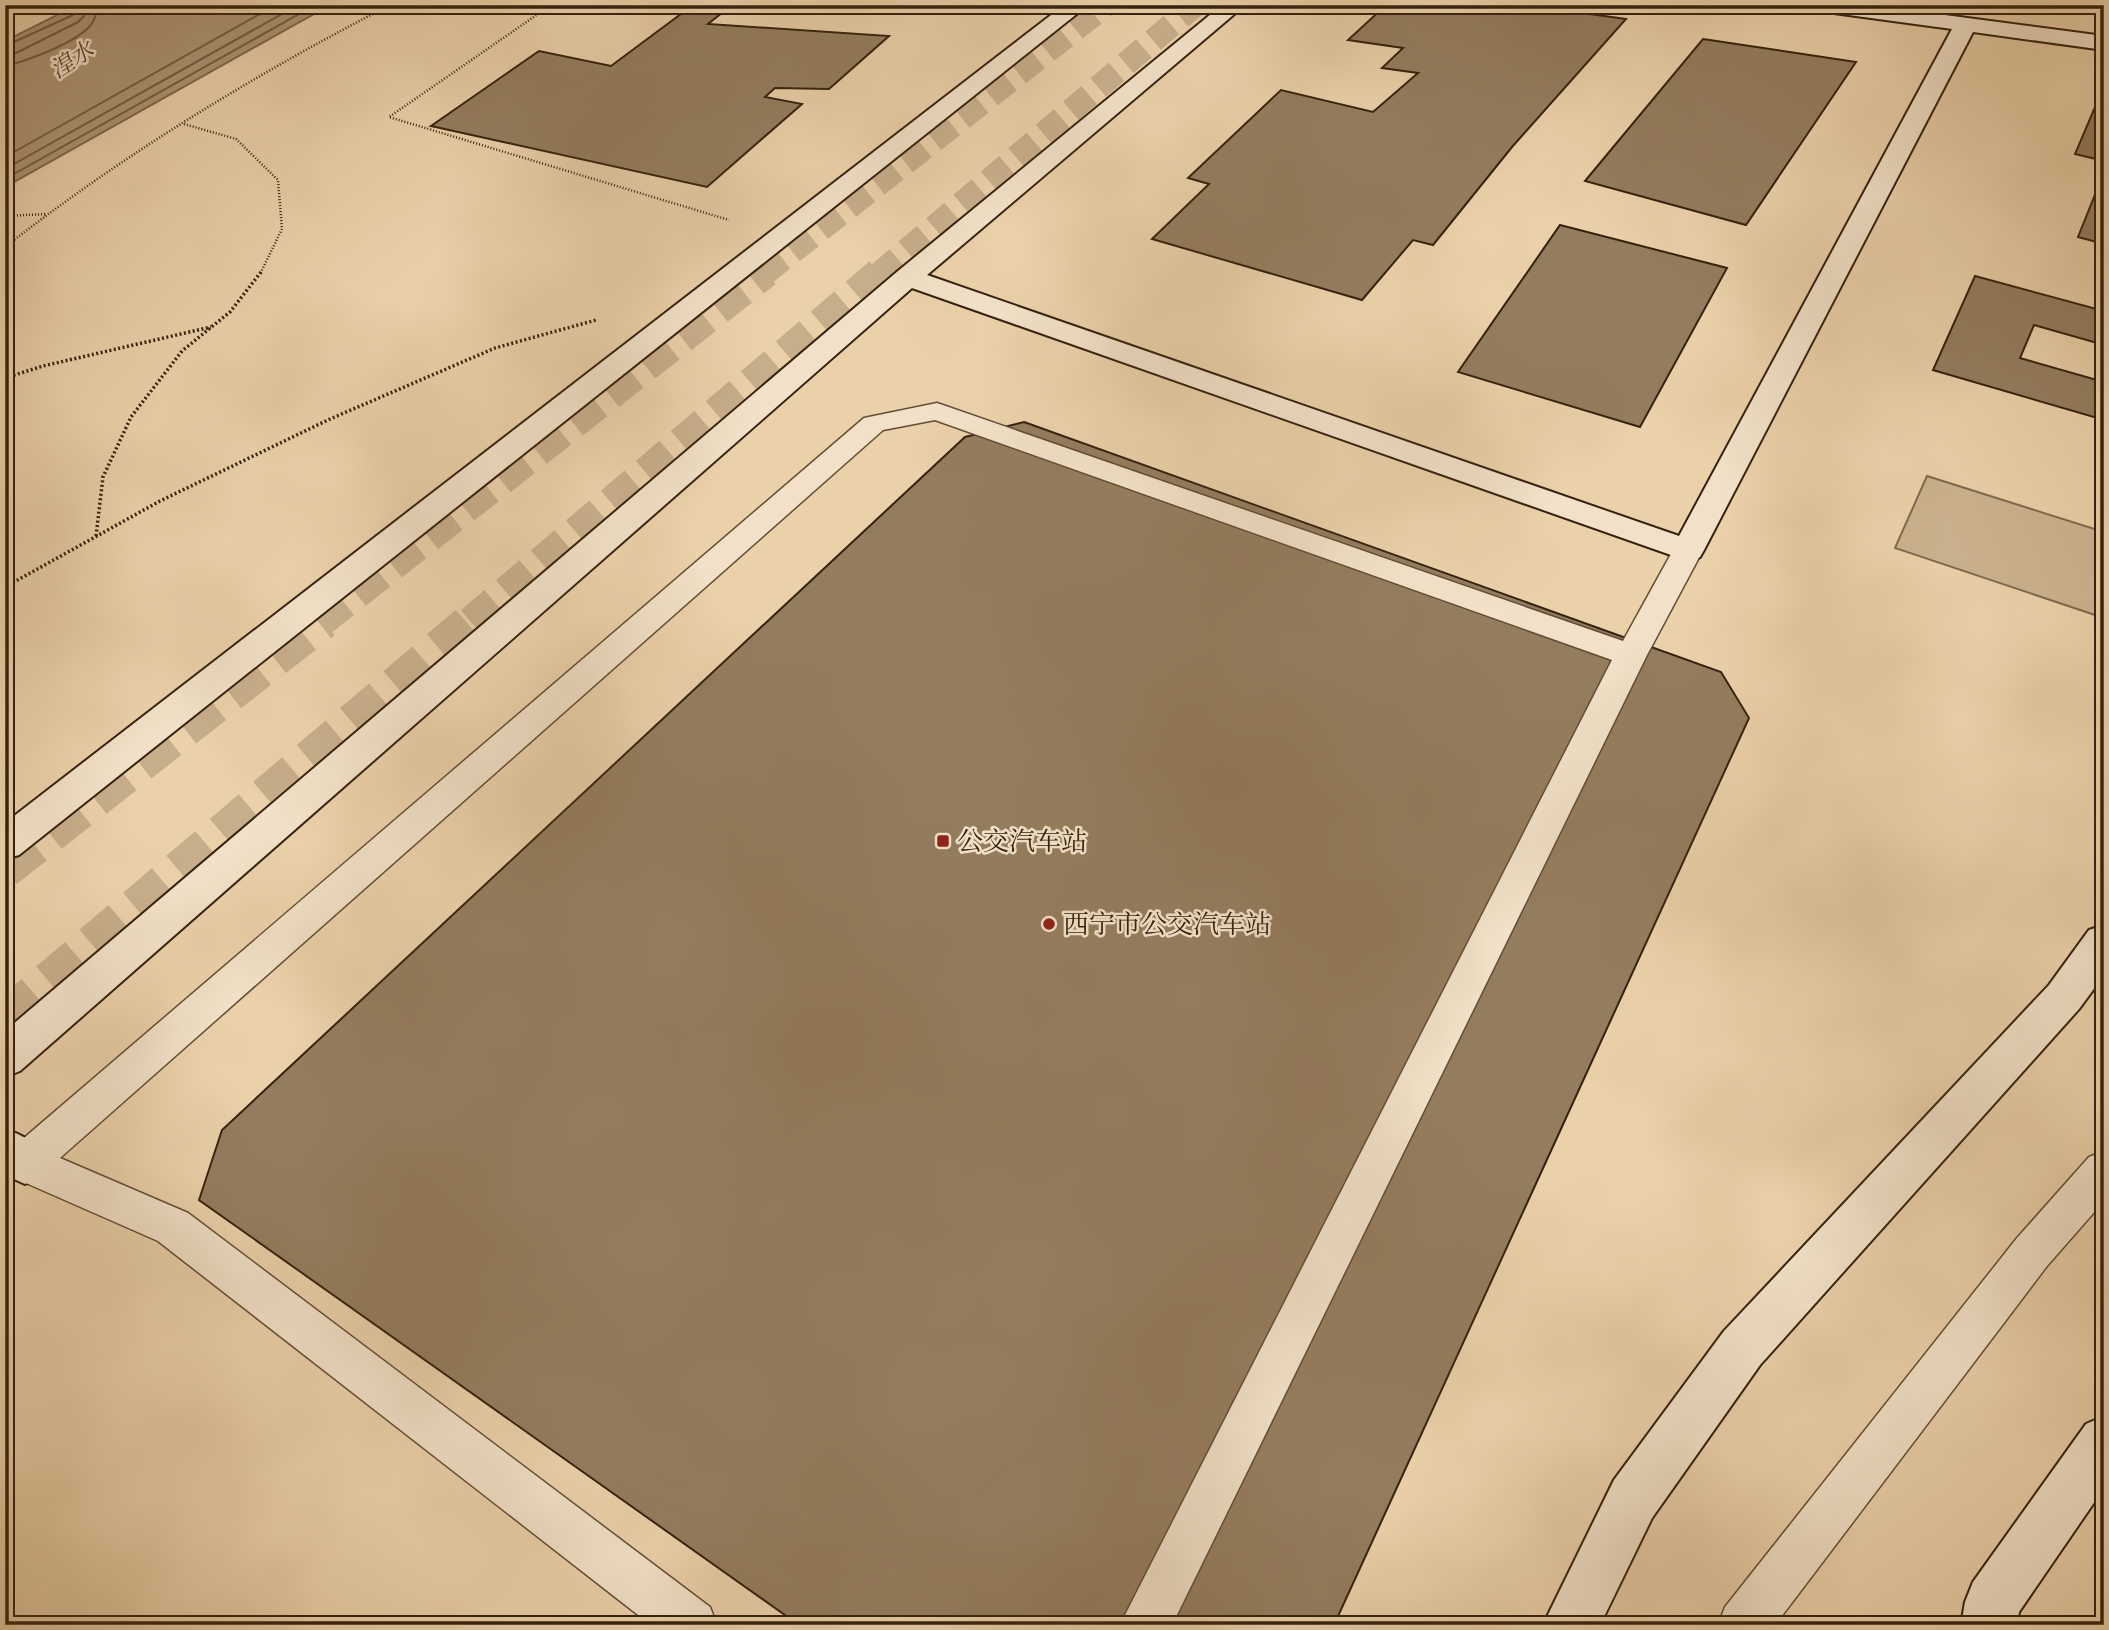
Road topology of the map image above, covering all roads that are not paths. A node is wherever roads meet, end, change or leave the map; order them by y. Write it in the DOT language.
graph roads {
  1 [pos="1077,5"];
  2 [pos="1235,5"];
  3 [pos="1819,5"];
  4 [pos="2094,5"];
  5 [pos="2104,6"];
  6 [pos="1965,26"];
  7 [pos="2104,43"];
  8 [pos="908,277"];
  9 [pos="1688,550"];
  10 [pos="1631,655"];
  11 [pos="5,844"];
  12 [pos="2104,942"];
  13 [pos="5,1058"];
  14 [pos="15,1156"];
  15 [pos="2104,1170"];
  16 [pos="2104,1442"];
  17 [pos="692,1625"];
  18 [pos="1145,1625"];
  19 [pos="1571,1625"];
  20 [pos="1743,1625"];
  21 [pos="1989,1625"];
  1 -- 11 [label="street"];
  2 -- 8 [label="street"];
  3 -- 6 [label="street"];
  4 -- 5 [label="street"];
  6 -- 7 [label="street"];
  6 -- 9 [label="street"];
  8 -- 9 [label="street"];
  8 -- 13 [label="street"];
  9 -- 10 [label="lane"];
  10 -- 14 [label="lane"];
  10 -- 18 [label="lane"];
  12 -- 19 [label="street"];
  14 -- 17 [label="lane"];
  15 -- 20 [label="lane"];
  16 -- 21 [label="street"];
}
